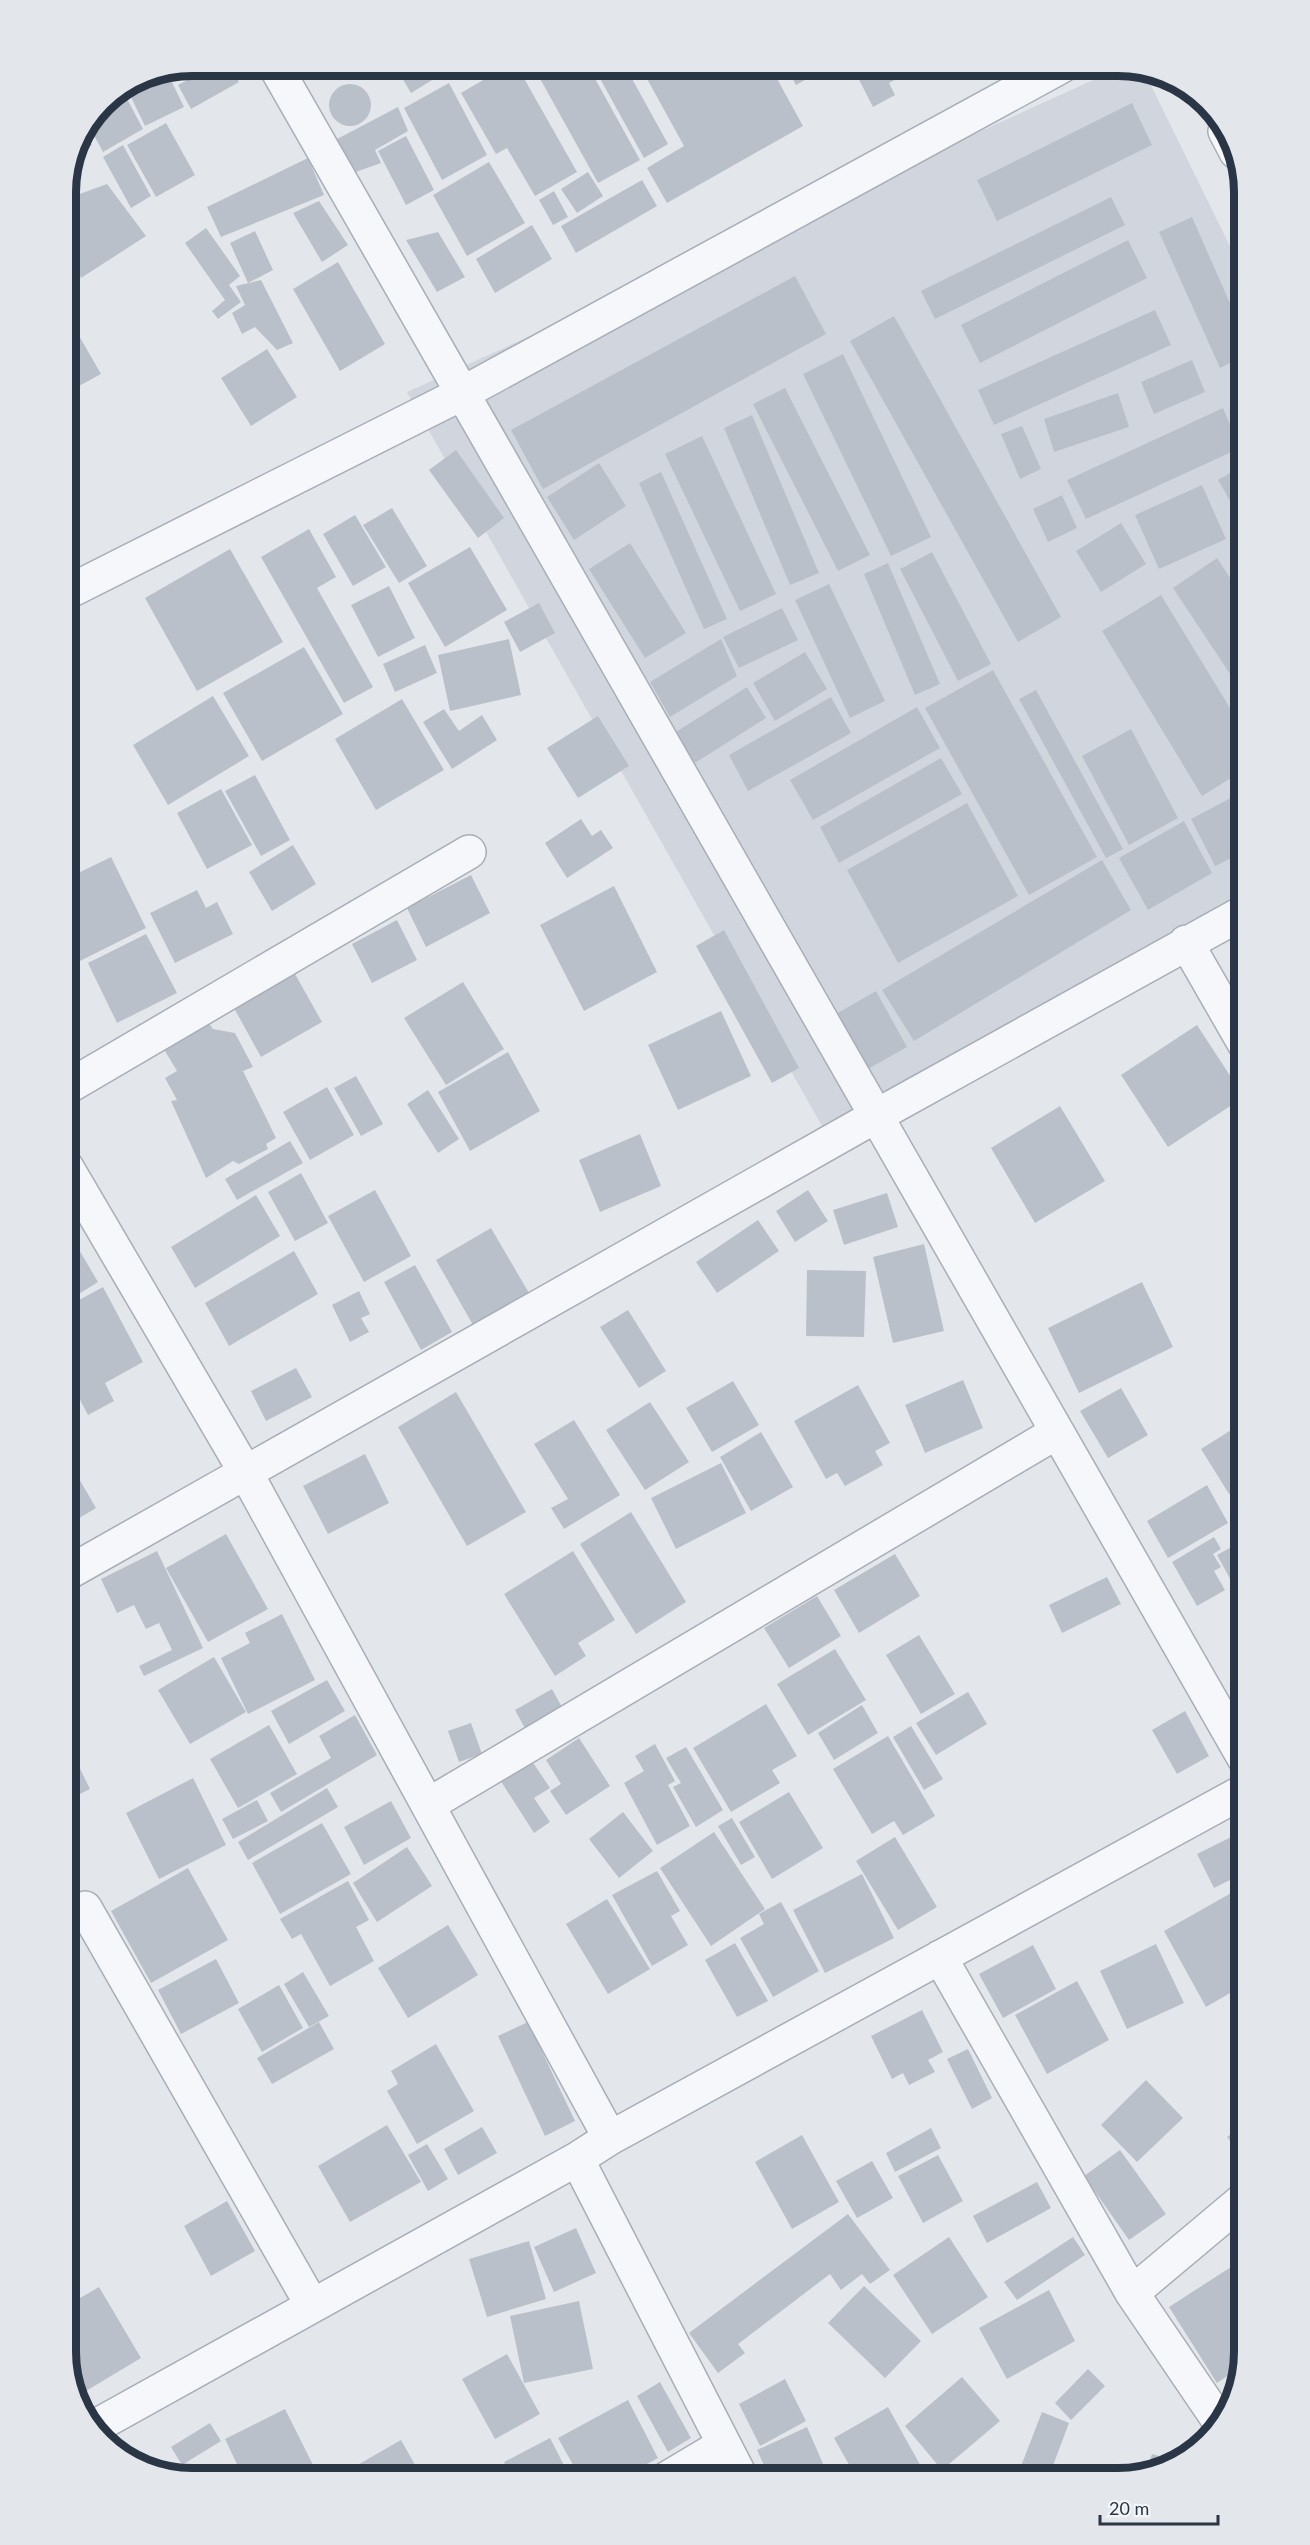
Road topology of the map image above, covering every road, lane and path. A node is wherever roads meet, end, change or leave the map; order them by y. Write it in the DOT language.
graph roads {
  1 [pos="281,77"];
  2 [pos="1042,77"];
  3 [pos="464,393"];
  4 [pos="77,588"];
  5 [pos="469,852"];
  6 [pos="1234,917"];
  7 [pos="1186,942"];
  8 [pos="1234,1025"];
  9 [pos="77,1082"];
  10 [pos="876,1116"];
  11 [pos="77,1184"];
  12 [pos="1057,1432"];
  13 [pos="246,1473"];
  14 [pos="76,1568"];
  15 [pos="1234,1741"];
  16 [pos="1234,1796"];
  17 [pos="428,1805"];
  18 [pos="85,1908"];
  19 [pos="940,1957"];
  20 [pos="610,2138"];
  21 [pos="577,2159"];
  22 [pos="1234,2207"];
  23 [pos="1132,2293"];
  24 [pos="312,2305"];
  25 [pos="1215,2415"];
  26 [pos="100,2424"];
  27 [pos="723,2445"];
  28 [pos="684,2468"];
  29 [pos="736,2468"];
  1 -- 3 [label="street"];
  2 -- 3 [label="street"];
  3 -- 4 [label="street"];
  3 -- 10 [label="street"];
  5 -- 9 [label="street"];
  6 -- 7 [label="street"];
  7 -- 8 [label="street"];
  7 -- 10 [label="street"];
  10 -- 12 [label="street"];
  10 -- 13 [label="street"];
  11 -- 13 [label="street"];
  12 -- 15 [label="street"];
  12 -- 17 [label="street"];
  13 -- 14 [label="street"];
  13 -- 17 [label="street"];
  16 -- 19 [label="street"];
  17 -- 20 [label="street"];
  18 -- 24 [label="street"];
  19 -- 20 [label="street"];
  19 -- 23 [label="street"];
  20 -- 21 [label="street"];
  21 -- 24 [label="street"];
  21 -- 27 [label="street"];
  22 -- 23 [label="street"];
  23 -- 25 [label="street"];
  24 -- 26 [label="street"];
  27 -- 28 [label="street"];
  27 -- 29 [label="street"];
}
